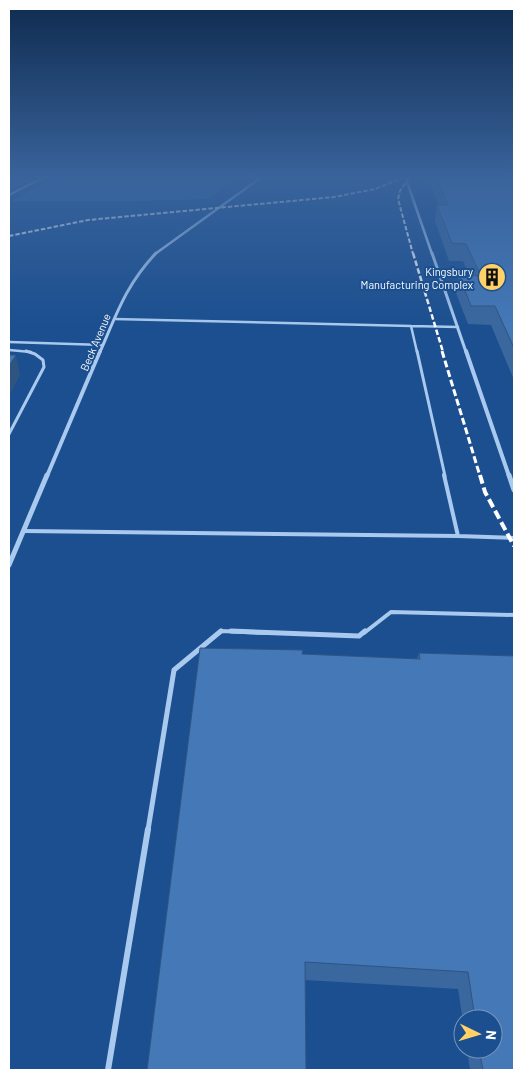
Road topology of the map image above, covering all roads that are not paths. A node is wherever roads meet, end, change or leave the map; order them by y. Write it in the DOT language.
graph roads {
  1 [pos="192,226"];
  2 [pos="423,226"];
  3 [pos="114,319"];
  4 [pos="411,326"];
  5 [pos="458,327"];
  6 [pos="9,342"];
  7 [pos="103,345"];
  8 [pos="9,350"];
  9 [pos="9,434"];
  10 [pos="514,490"];
  11 [pos="24,531"];
  12 [pos="458,536"];
  13 [pos="514,538"];
  14 [pos="9,565"];
  15 [pos="514,615"];
  16 [pos="108,1070"];
  1 -- 3 [label="street, Beck Avenue"];
  2 -- 5 [label="street"];
  3 -- 4 [label="lane"];
  3 -- 7 [label="street, Beck Avenue"];
  4 -- 5 [label="lane"];
  4 -- 12 [label="lane"];
  5 -- 10 [label="street"];
  6 -- 7 [label="lane"];
  7 -- 11 [label="street, Beck Avenue"];
  8 -- 9 [label="lane"];
  11 -- 12 [label="lane"];
  11 -- 14 [label="street, Beck Avenue"];
  12 -- 13 [label="lane"];
  15 -- 16 [label="lane"];
}
